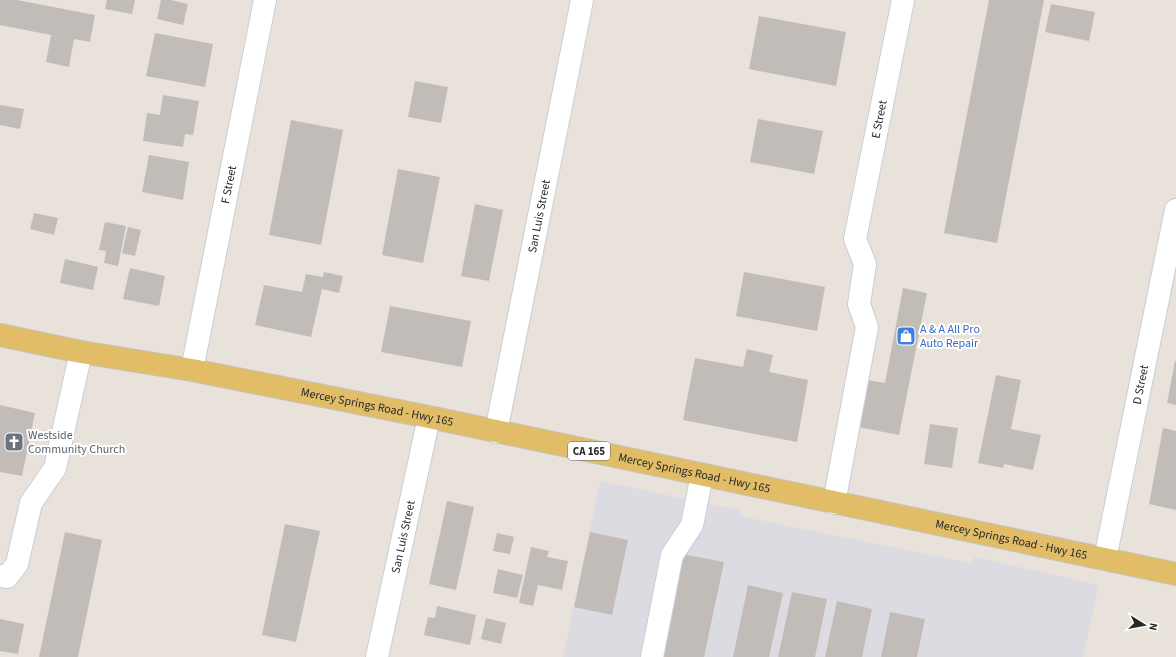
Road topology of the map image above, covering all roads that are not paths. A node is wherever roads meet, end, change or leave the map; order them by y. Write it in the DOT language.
graph roads {
  1 [pos="265,0"];
  2 [pos="582,0"];
  3 [pos="903,0"];
  4 [pos="1176,210"];
  5 [pos="0,335"];
  6 [pos="81,352"];
  7 [pos="192,370"];
  8 [pos="429,417"];
  9 [pos="496,432"];
  10 [pos="702,475"];
  11 [pos="834,502"];
  12 [pos="1105,559"];
  13 [pos="1176,574"];
  14 [pos="0,576"];
  15 [pos="377,657"];
  16 [pos="652,657"];
  1 -- 7 [label="street, F Street"];
  2 -- 9 [label="street, San Luis Street"];
  3 -- 11 [label="street, E Street"];
  4 -- 12 [label="street, D Street"];
  5 -- 6 [label="main road, Mercey Springs Road - Hwy 165 / CA 165"];
  6 -- 7 [label="main road, Mercey Springs Road - Hwy 165 / CA 165"];
  6 -- 14 [label="street"];
  7 -- 8 [label="main road, Mercey Springs Road - Hwy 165 / CA 165"];
  8 -- 9 [label="main road, Mercey Springs Road - Hwy 165 / CA 165"];
  8 -- 15 [label="street, San Luis Street"];
  9 -- 10 [label="main road, Mercey Springs Road - Hwy 165 / CA 165"];
  10 -- 11 [label="main road, Mercey Springs Road - Hwy 165 / CA 165"];
  10 -- 16 [label="street"];
  11 -- 12 [label="main road, Mercey Springs Road - Hwy 165 / CA 165"];
  12 -- 13 [label="main road, Mercey Springs Road - Hwy 165 / CA 165"];
}
